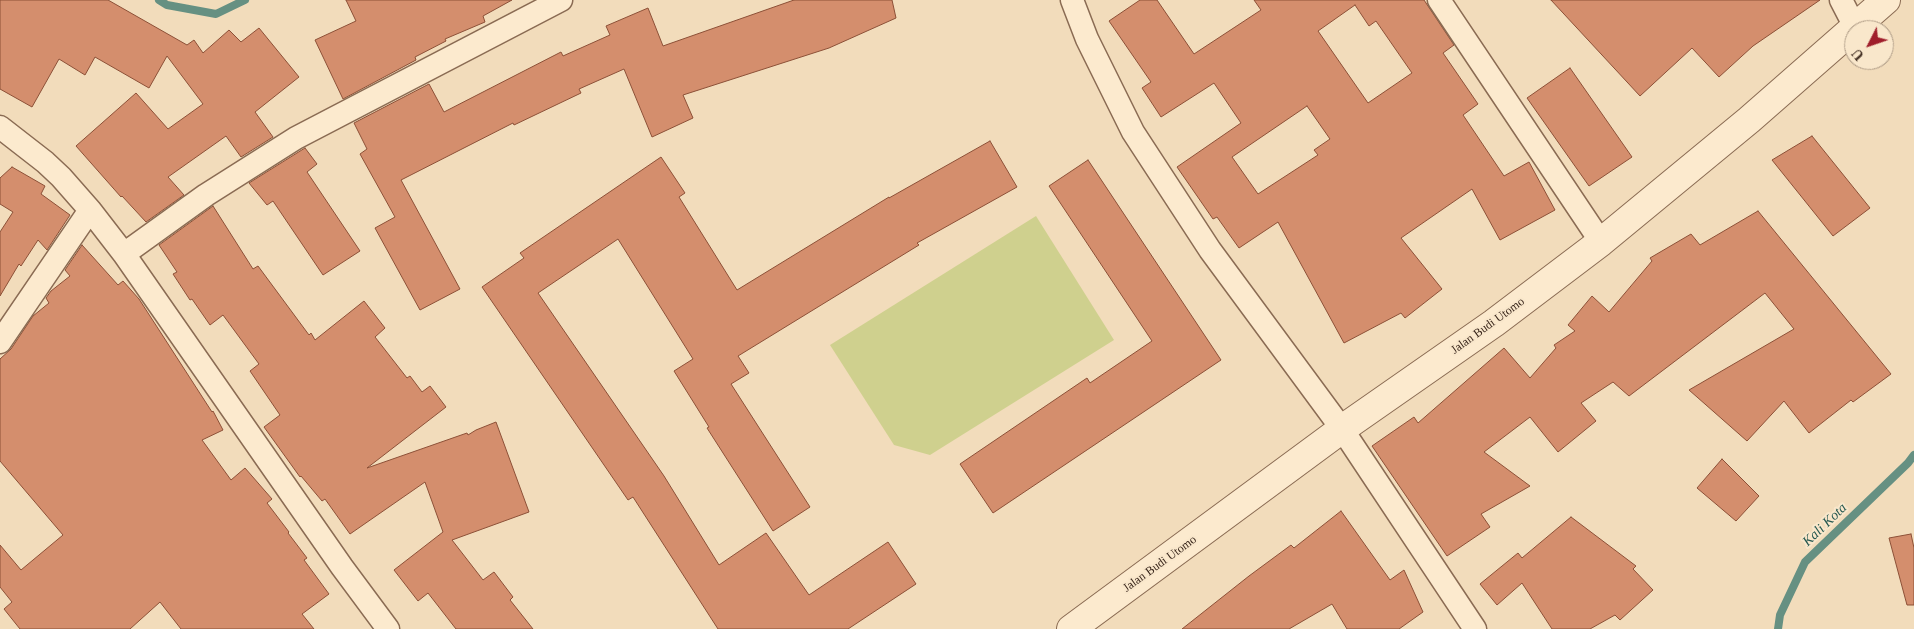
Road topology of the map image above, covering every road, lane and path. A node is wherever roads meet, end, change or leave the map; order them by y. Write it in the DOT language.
graph roads {
  1 [pos="561,0"];
  2 [pos="1072,0"];
  3 [pos="1439,0"];
  4 [pos="1841,0"];
  5 [pos="1886,0"];
  6 [pos="1851,20"];
  7 [pos="1863,20"];
  8 [pos="1844,37"];
  9 [pos="0,127"];
  10 [pos="90,210"];
  11 [pos="1601,242"];
  12 [pos="124,254"];
  13 [pos="7,316"];
  14 [pos="0,342"];
  15 [pos="1342,429"];
  16 [pos="388,629"];
  17 [pos="1071,629"];
  18 [pos="1475,629"];
  1 -- 12 [label="street"];
  2 -- 15 [label="street"];
  3 -- 11 [label="street"];
  4 -- 6 [label="street"];
  5 -- 7 [label="street, Jalan Budi Utomo"];
  8 -- 11 [label="street, Jalan Budi Utomo"];
  9 -- 10 [label="street"];
  10 -- 12 [label="street"];
  10 -- 13 [label="street"];
  11 -- 15 [label="street, Jalan Budi Utomo"];
  12 -- 16 [label="street"];
  13 -- 14 [label="street"];
  15 -- 17 [label="street, Jalan Budi Utomo"];
  15 -- 18 [label="street"];
}
